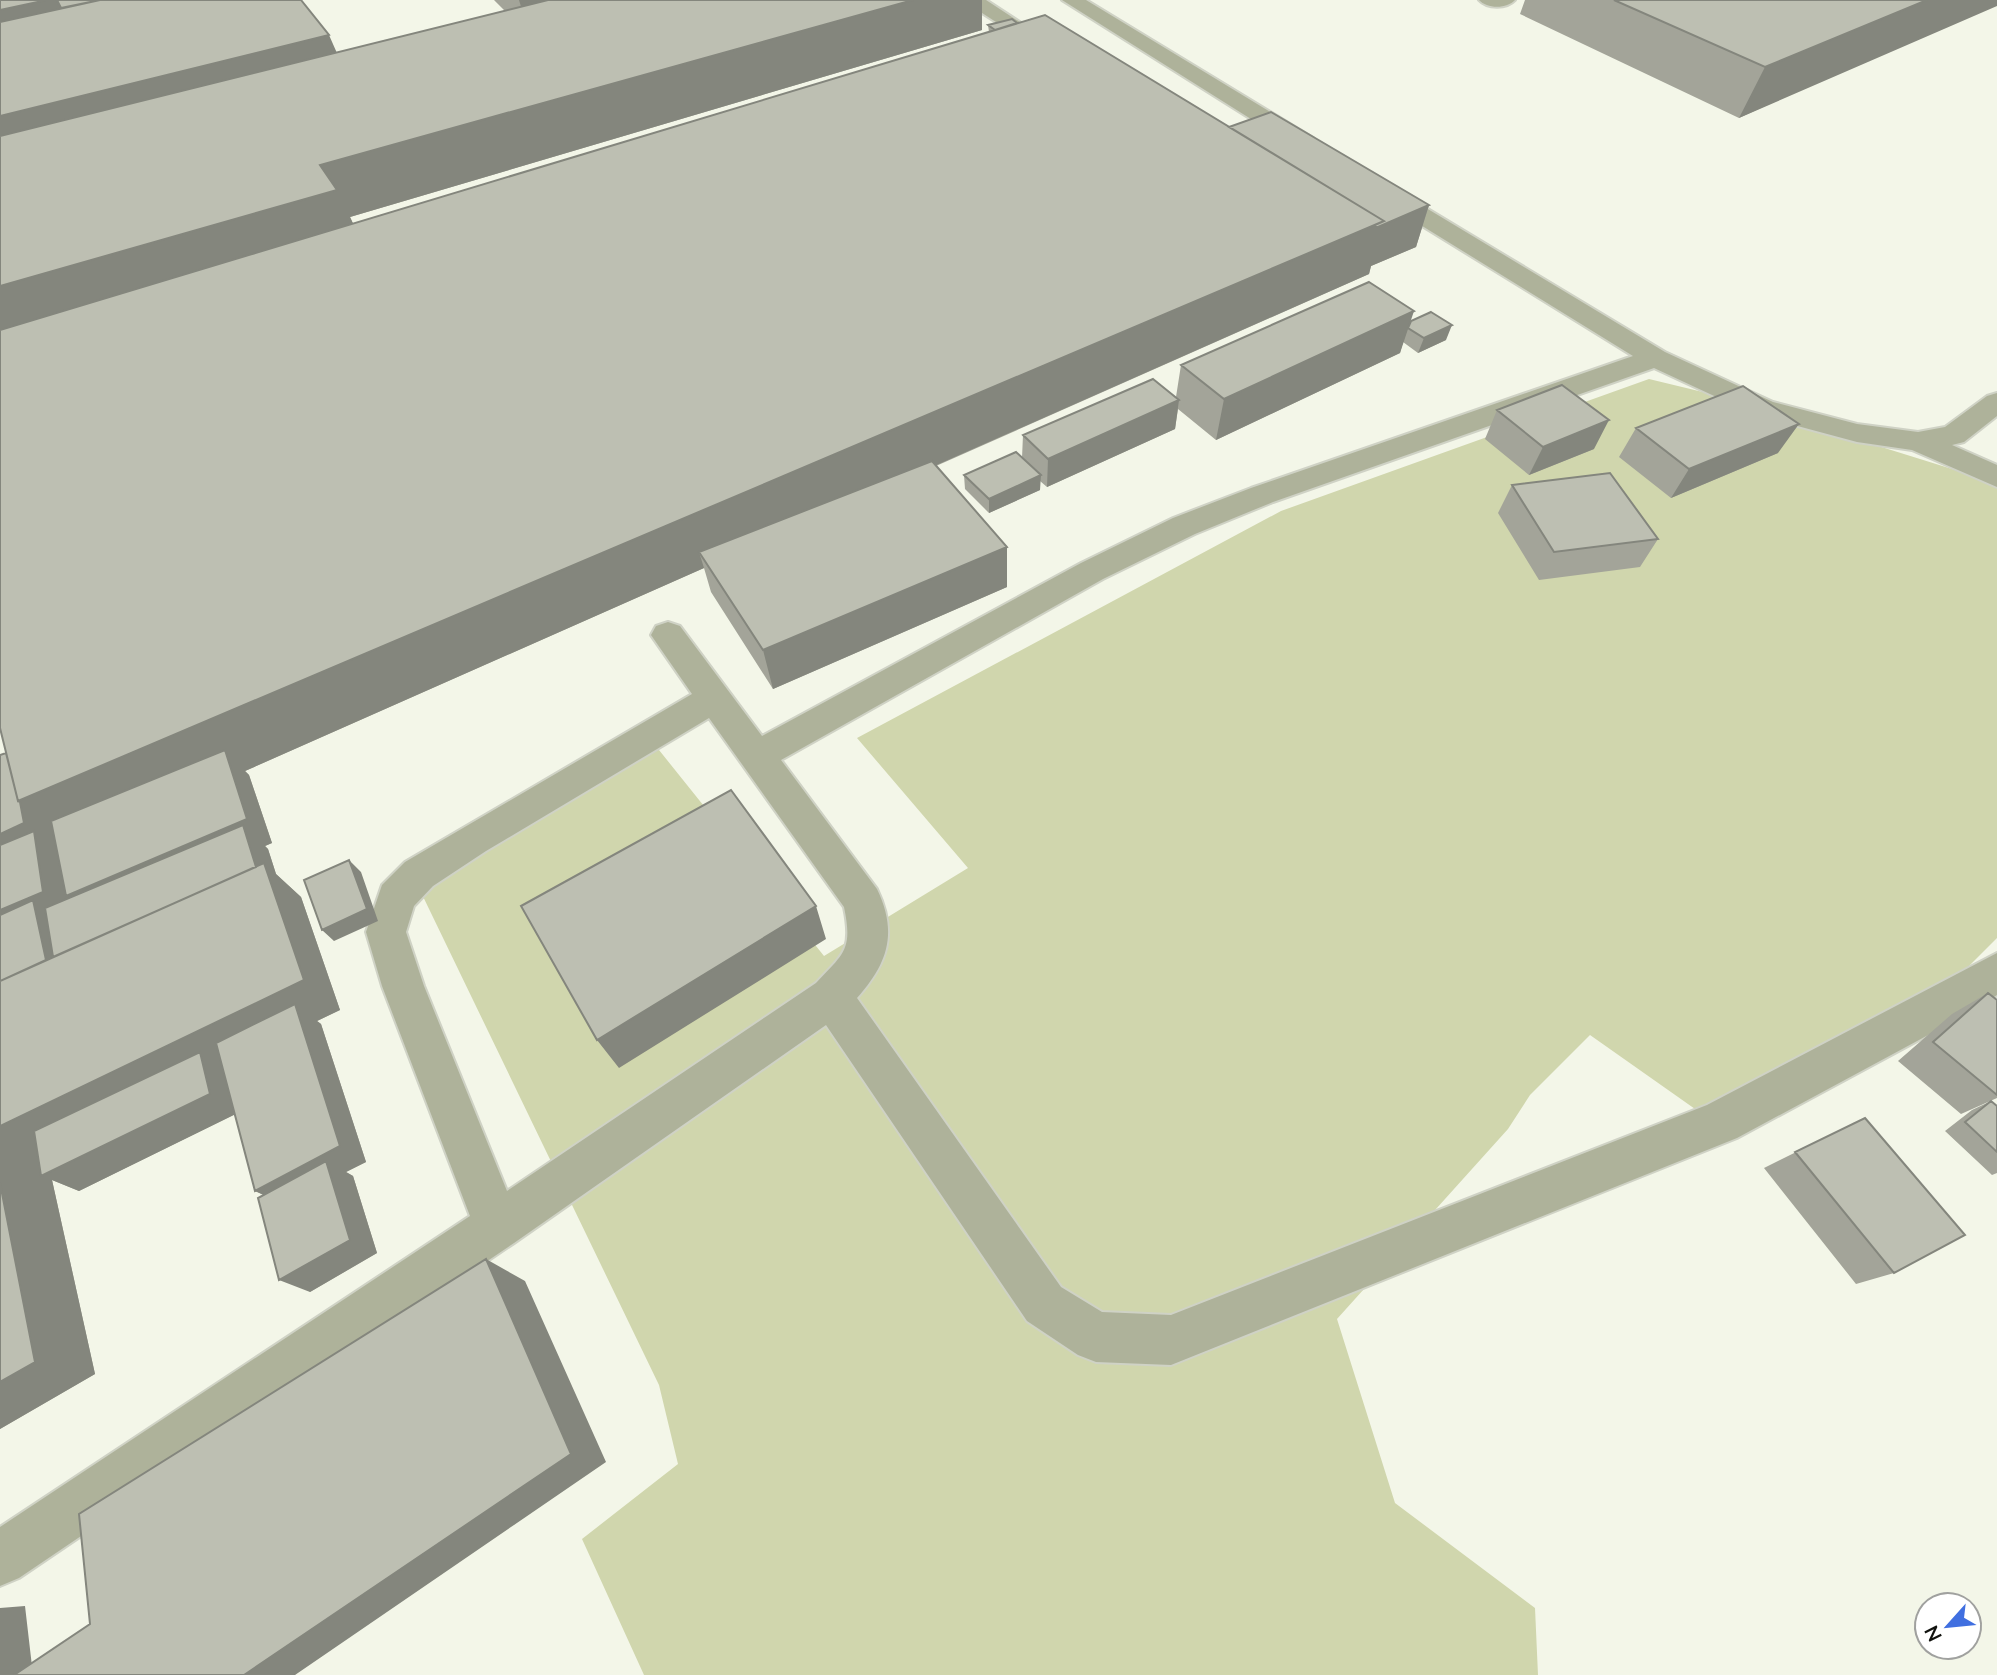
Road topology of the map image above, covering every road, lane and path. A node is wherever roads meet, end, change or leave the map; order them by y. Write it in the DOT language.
graph roads {
  1 [pos="972,0"];
  2 [pos="1072,0"];
  3 [pos="1489,0"];
  4 [pos="1505,0"];
  5 [pos="1066,58"];
  6 [pos="1322,154"];
  7 [pos="1358,176"];
  8 [pos="1655,359"];
  9 [pos="1997,402"];
  10 [pos="1918,441"];
  11 [pos="1997,477"];
  12 [pos="668,635"];
  13 [pos="715,697"];
  14 [pos="757,756"];
  15 [pos="1997,972"];
  16 [pos="831,997"];
  17 [pos="497,1226"];
  18 [pos="0,1559"];
  1 -- 5 [label="street"];
  2 -- 6 [label="street"];
  3 -- 4 [label="street"];
  7 -- 8 [label="street"];
  8 -- 10 [label="street"];
  8 -- 14 [label="street"];
  9 -- 10 [label="street"];
  10 -- 11 [label="street"];
  12 -- 13 [label="street"];
  13 -- 14 [label="street"];
  13 -- 17 [label="street"];
  14 -- 16 [label="street"];
  15 -- 16 [label="street"];
  16 -- 17 [label="street"];
  17 -- 18 [label="street"];
}
